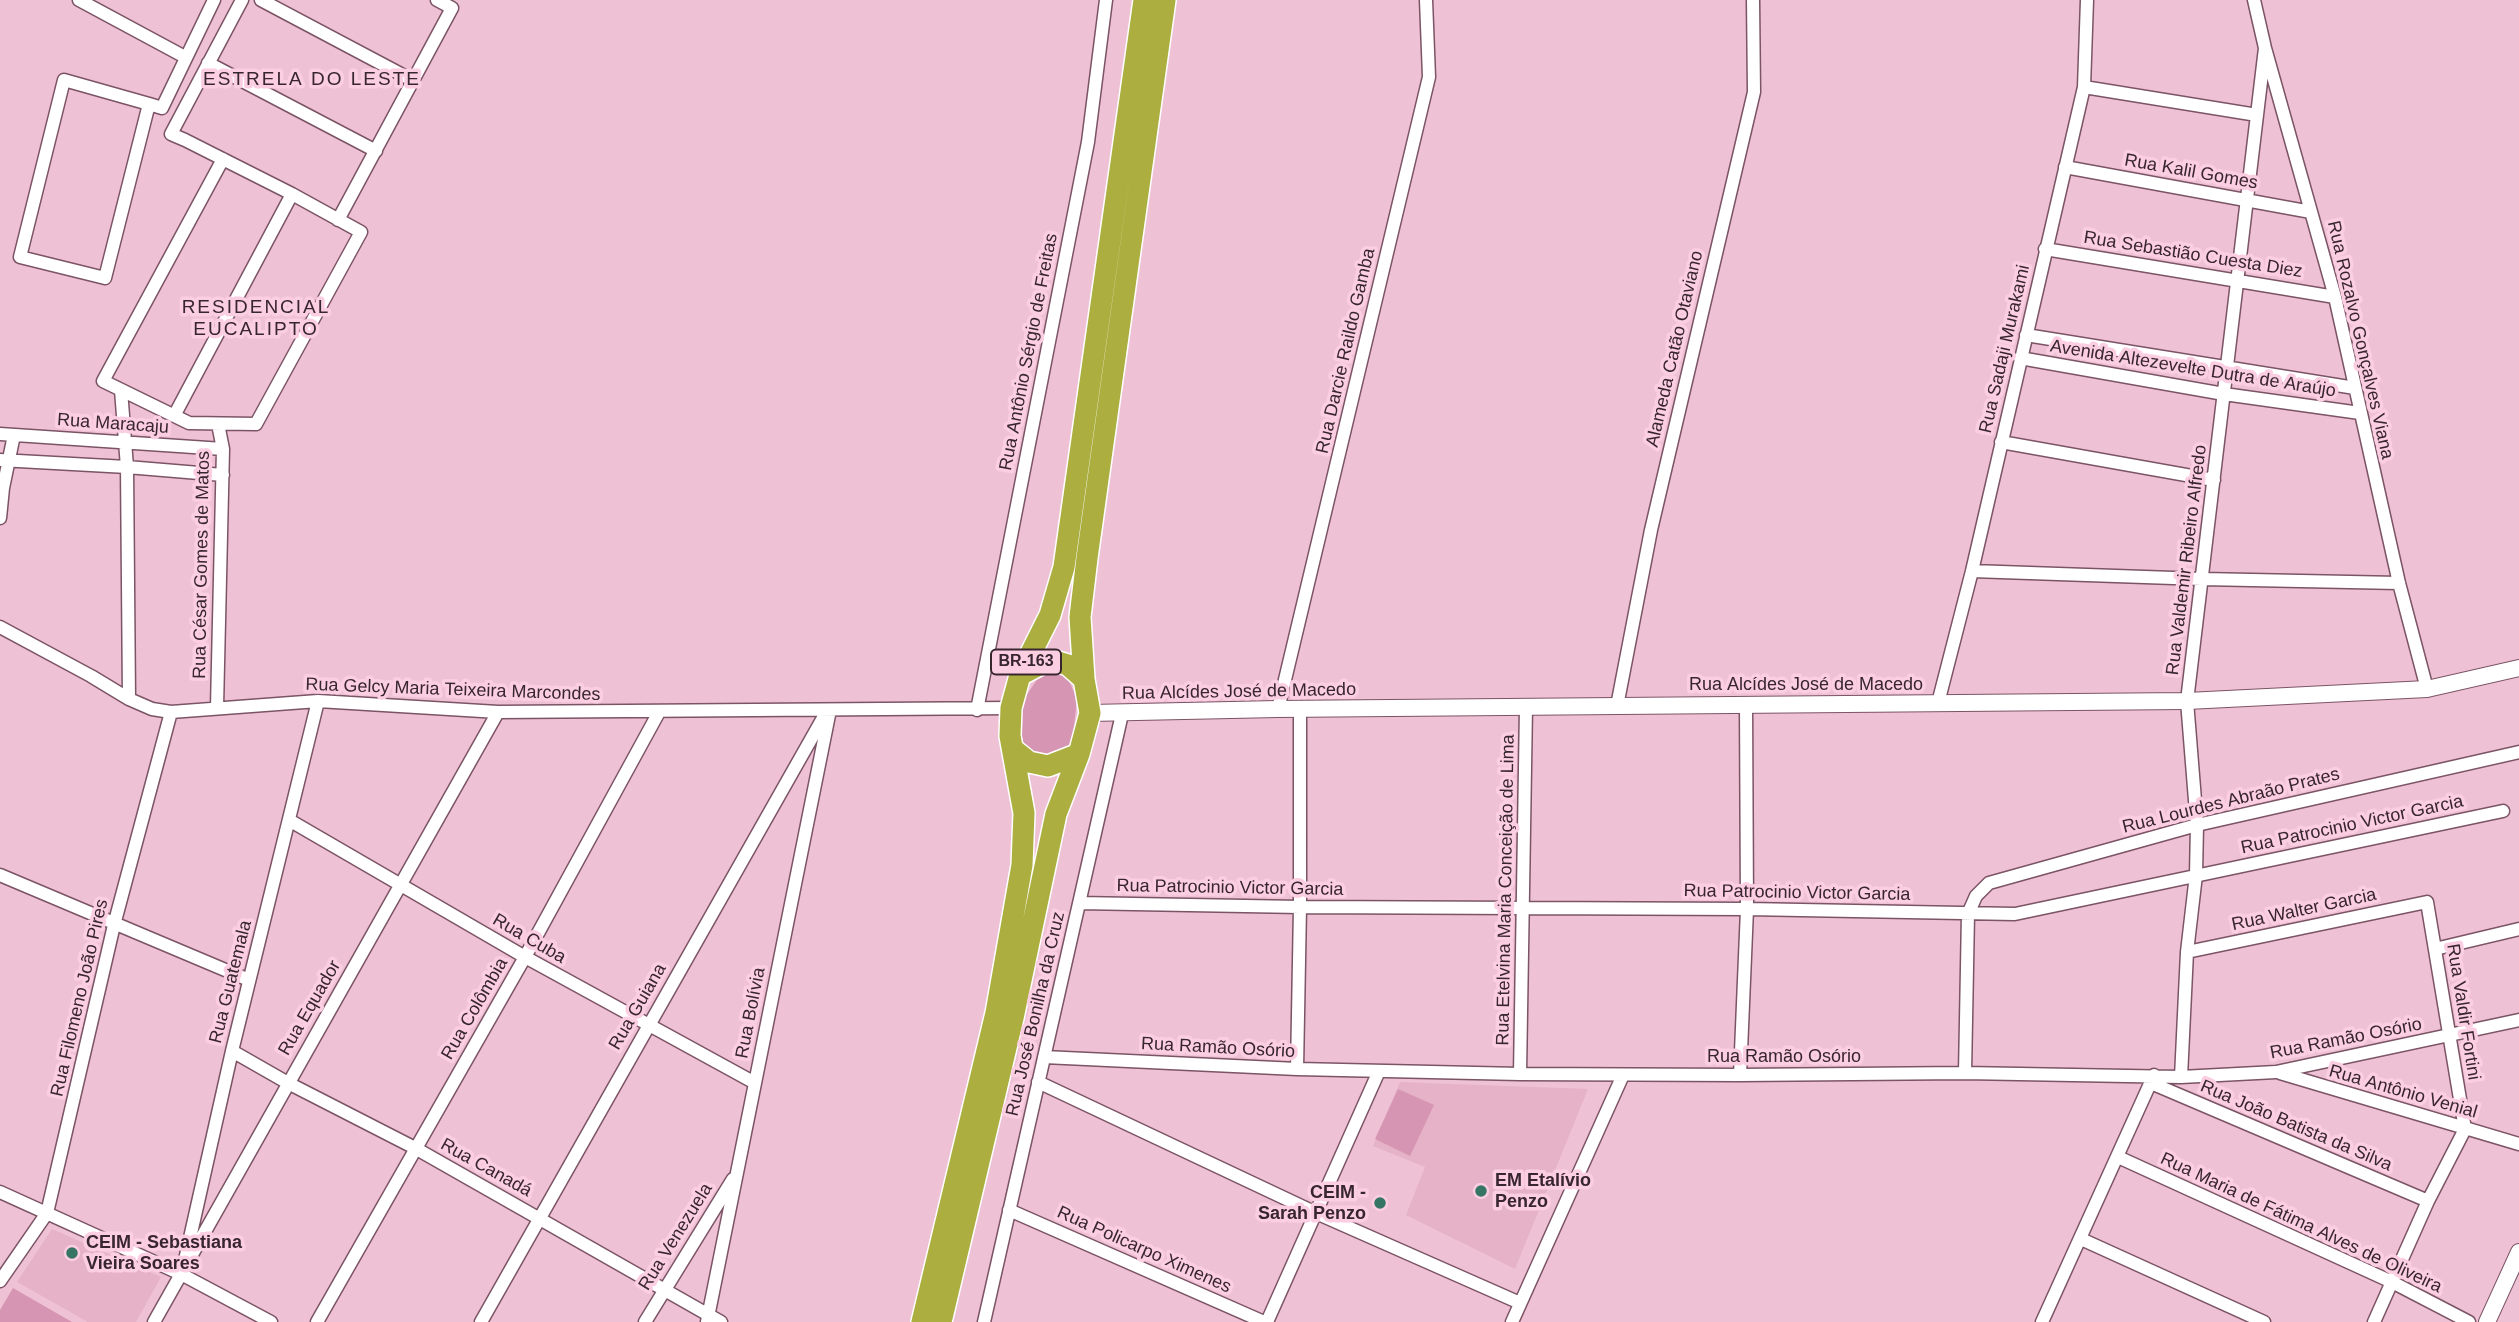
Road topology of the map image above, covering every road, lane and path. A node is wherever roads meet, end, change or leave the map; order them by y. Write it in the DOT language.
graph roads {
  1 [pos="79,0"];
  2 [pos="214,0"];
  3 [pos="242,0"];
  4 [pos="261,0"];
  5 [pos="437,0"];
  6 [pos="1106,0"];
  7 [pos="1144,0"];
  8 [pos="1165,0"];
  9 [pos="1426,0"];
  10 [pos="1753,0"];
  11 [pos="2087,0"];
  12 [pos="2254,0"];
  13 [pos="2265,48"];
  14 [pos="185,57"];
  15 [pos="208,63"];
  16 [pos="412,80"];
  17 [pos="2084,87"];
  18 [pos="149,104"];
  19 [pos="2257,115"];
  20 [pos="376,151"];
  21 [pos="223,159"];
  22 [pos="2065,167"];
  23 [pos="292,194"];
  24 [pos="2247,199"];
  25 [pos="2311,212"];
  26 [pos="338,220"];
  27 [pos="2045,249"];
  28 [pos="2238,279"];
  29 [pos="2335,297"];
  30 [pos="2026,335"];
  31 [pos="2020,358"];
  32 [pos="2227,367"];
  33 [pos="2355,388"];
  34 [pos="121,390"];
  35 [pos="2224,394"];
  36 [pos="2360,413"];
  37 [pos="174,416"];
  38 [pos="218,424"];
  39 [pos="0,434"];
  40 [pos="14,435"];
  41 [pos="125,441"];
  42 [pos="2001,442"];
  43 [pos="223,449"];
  44 [pos="4,460"];
  45 [pos="127,467"];
  46 [pos="223,475"];
  47 [pos="2214,480"];
  48 [pos="0,518"];
  49 [pos="1972,571"];
  50 [pos="2202,579"];
  51 [pos="2399,583"];
  52 [pos="0,627"];
  53 [pos="2519,668"];
  54 [pos="1020,675"];
  55 [pos="1084,679"];
  56 [pos="2427,689"];
  57 [pos="129,699"];
  58 [pos="318,701"];
  59 [pos="2188,701"];
  60 [pos="1746,704"];
  61 [pos="1938,704"];
  62 [pos="1617,706"];
  63 [pos="217,707"];
  64 [pos="1527,707"];
  65 [pos="1010,708"];
  66 [pos="1278,709"];
  67 [pos="1300,709"];
  68 [pos="977,710"];
  69 [pos="829,711"];
  70 [pos="171,712"];
  71 [pos="498,712"];
  72 [pos="659,712"];
  73 [pos="1090,713"];
  74 [pos="1122,714"];
  75 [pos="1014,750"];
  76 [pos="2519,752"];
  77 [pos="1079,754"];
  78 [pos="2503,811"];
  79 [pos="289,820"];
  80 [pos="2197,825"];
  81 [pos="0,875"];
  82 [pos="2196,876"];
  83 [pos="402,885"];
  84 [pos="1079,902"];
  85 [pos="2427,902"];
  86 [pos="1300,907"];
  87 [pos="1523,907"];
  88 [pos="1746,909"];
  89 [pos="1968,914"];
  90 [pos="114,925"];
  91 [pos="2519,929"];
  92 [pos="2435,949"];
  93 [pos="2187,952"];
  94 [pos="525,957"];
  95 [pos="249,980"];
  96 [pos="2519,1020"];
  97 [pos="648,1026"];
  98 [pos="2449,1035"];
  99 [pos="232,1051"];
  100 [pos="1044,1058"];
  101 [pos="1297,1069"];
  102 [pos="1380,1071"];
  103 [pos="2276,1072"];
  104 [pos="1965,1073"];
  105 [pos="1520,1074"];
  106 [pos="1623,1075"];
  107 [pos="1740,1076"];
  108 [pos="2181,1077"];
  109 [pos="2152,1079"];
  110 [pos="1038,1082"];
  111 [pos="288,1083"];
  112 [pos="755,1083"];
  113 [pos="2465,1129"];
  114 [pos="2519,1144"];
  115 [pos="415,1148"];
  116 [pos="2118,1157"];
  117 [pos="738,1171"];
  118 [pos="0,1192"];
  119 [pos="2428,1201"];
  120 [pos="1009,1210"];
  121 [pos="47,1213"];
  122 [pos="1316,1213"];
  123 [pos="538,1218"];
  124 [pos="2081,1239"];
  125 [pos="2519,1252"];
  126 [pos="181,1273"];
  127 [pos="0,1281"];
  128 [pos="2392,1282"];
  129 [pos="663,1291"];
  130 [pos="1520,1303"];
  131 [pos="708,1318"];
  132 [pos="2044,1321"];
  133 [pos="154,1322"];
  134 [pos="271,1322"];
  135 [pos="317,1322"];
  136 [pos="481,1322"];
  137 [pos="645,1322"];
  138 [pos="720,1322"];
  139 [pos="922,1322"];
  140 [pos="941,1322"];
  141 [pos="984,1322"];
  142 [pos="1266,1322"];
  143 [pos="1512,1322"];
  144 [pos="2263,1322"];
  145 [pos="2374,1322"];
  146 [pos="2469,1322"];
  147 [pos="2487,1322"];
  1 -- 14 [label="street"];
  2 -- 14 [label="street"];
  3 -- 15 [label="street"];
  4 -- 16 [label="street"];
  5 -- 16 [label="street"];
  6 -- 68 [label="street, Rua Antônio Sérgio de Freitas"];
  7 -- 54 [label="highway, BR-163"];
  8 -- 55 [label="highway, BR-163"];
  9 -- 66 [label="street, Rua Darcie Raildo Gamba"];
  10 -- 62 [label="street, Alameda Catão Otaviano"];
  11 -- 17 [label="street, Rua Sadaji Murakami"];
  12 -- 13 [label="street, Rua Rozalvo Gonçalves Viana"];
  13 -- 19 [label="street, Rua Valdemir Ribeiro Alfredo"];
  13 -- 25 [label="street, Rua Rozalvo Gonçalves Viana"];
  14 -- 18 [label="street"];
  15 -- 20 [label="street"];
  15 -- 21 [label="street"];
  16 -- 20 [label="street"];
  17 -- 19 [label="street"];
  17 -- 22 [label="street, Rua Sadaji Murakami"];
  18 -- 18 [label="street"];
  19 -- 24 [label="street, Rua Valdemir Ribeiro Alfredo"];
  20 -- 26 [label="street"];
  21 -- 23 [label="street"];
  21 -- 34 [label="street"];
  22 -- 24 [label="street, Rua Kalil Gomes"];
  22 -- 27 [label="street, Rua Sadaji Murakami"];
  23 -- 26 [label="street"];
  23 -- 37 [label="street"];
  24 -- 25 [label="street, Rua Kalil Gomes"];
  24 -- 28 [label="street, Rua Valdemir Ribeiro Alfredo"];
  25 -- 29 [label="street, Rua Rozalvo Gonçalves Viana"];
  26 -- 38 [label="street"];
  27 -- 28 [label="street, Rua Sebastião Cuesta Diez"];
  27 -- 30 [label="street, Rua Sadaji Murakami"];
  28 -- 29 [label="street, Rua Sebastião Cuesta Diez"];
  28 -- 32 [label="street, Rua Valdemir Ribeiro Alfredo"];
  29 -- 33 [label="street, Rua Rozalvo Gonçalves Viana"];
  30 -- 31 [label="street, Rua Sadaji Murakami"];
  30 -- 32 [label="street, Avenida Altezevelte Dutra de Araújo"];
  31 -- 35 [label="street, Avenida Altezevelte Dutra de Araújo"];
  31 -- 42 [label="street, Rua Sadaji Murakami"];
  32 -- 33 [label="street, Avenida Altezevelte Dutra de Araújo"];
  32 -- 35 [label="street, Rua Valdemir Ribeiro Alfredo"];
  33 -- 36 [label="street, Rua Rozalvo Gonçalves Viana"];
  34 -- 37 [label="street"];
  34 -- 41 [label="street"];
  35 -- 36 [label="street, Avenida Altezevelte Dutra de Araújo"];
  35 -- 47 [label="street, Rua Valdemir Ribeiro Alfredo"];
  36 -- 51 [label="street, Rua Rozalvo Gonçalves Viana"];
  37 -- 38 [label="street"];
  38 -- 43 [label="street, Rua César Gomes de Matos"];
  39 -- 40 [label="street, Rua Maracaju"];
  40 -- 41 [label="street, Rua Maracaju"];
  40 -- 44 [label="street"];
  41 -- 43 [label="street, Rua Maracaju"];
  41 -- 45 [label="street"];
  42 -- 47 [label="street"];
  42 -- 49 [label="street, Rua Sadaji Murakami"];
  43 -- 46 [label="street, Rua César Gomes de Matos"];
  44 -- 45 [label="street"];
  44 -- 48 [label="street"];
  45 -- 46 [label="street"];
  45 -- 57 [label="street"];
  46 -- 63 [label="street, Rua César Gomes de Matos"];
  47 -- 50 [label="street, Rua Valdemir Ribeiro Alfredo"];
  49 -- 50 [label="street"];
  49 -- 61 [label="street, Rua Sadaji Murakami"];
  50 -- 51 [label="street"];
  50 -- 59 [label="street, Rua Valdemir Ribeiro Alfredo"];
  51 -- 56 [label="street, Rua Rozalvo Gonçalves Viana"];
  52 -- 57 [label="street, Rua Gelcy Maria Teixeira Marcondes"];
  53 -- 56 [label="street, Rua Alcídes José de Macedo"];
  54 -- 55 [label="highway"];
  54 -- 65 [label="highway, BR-163"];
  55 -- 73 [label="highway, BR-163"];
  56 -- 59 [label="street, Rua Alcídes José de Macedo"];
  57 -- 70 [label="street, Rua Gelcy Maria Teixeira Marcondes"];
  58 -- 63 [label="street, Rua Gelcy Maria Teixeira Marcondes"];
  58 -- 71 [label="street, Rua Gelcy Maria Teixeira Marcondes"];
  58 -- 79 [label="street, Rua Guatemala"];
  59 -- 61 [label="street, Rua Alcídes José de Macedo"];
  59 -- 80 [label="street, Rua Valdemir Ribeiro Alfredo"];
  60 -- 61 [label="street, Rua Alcídes José de Macedo"];
  60 -- 62 [label="street, Rua Alcídes José de Macedo"];
  60 -- 88 [label="street"];
  62 -- 64 [label="street, Rua Alcídes José de Macedo"];
  63 -- 70 [label="street, Rua Gelcy Maria Teixeira Marcondes"];
  64 -- 67 [label="street, Rua Alcídes José de Macedo"];
  64 -- 87 [label="street, Rua Etelvina Maria Conceição de Lima"];
  65 -- 68 [label="street, Rua Gelcy Maria Teixeira Marcondes"];
  65 -- 75 [label="highway, BR-163"];
  66 -- 67 [label="street, Rua Alcídes José de Macedo"];
  66 -- 74 [label="street, Rua Alcídes José de Macedo"];
  67 -- 86 [label="street"];
  68 -- 69 [label="street, Rua Gelcy Maria Teixeira Marcondes"];
  69 -- 72 [label="street, Rua Gelcy Maria Teixeira Marcondes"];
  69 -- 97 [label="street, Rua Guiana"];
  69 -- 112 [label="street, Rua Bolívia"];
  70 -- 90 [label="street, Rua Filomeno João Pires"];
  71 -- 72 [label="street, Rua Gelcy Maria Teixeira Marcondes"];
  71 -- 83 [label="street, Rua Equador"];
  72 -- 94 [label="street, Rua Colômbia"];
  73 -- 74 [label="street, Rua Alcídes José de Macedo"];
  73 -- 77 [label="highway, BR-163"];
  74 -- 84 [label="street, Rua José Bonilha da Cruz"];
  75 -- 77 [label="highway"];
  75 -- 139 [label="highway, BR-163"];
  76 -- 80 [label="street, Rua Lourdes Abraão Prates"];
  77 -- 140 [label="highway, BR-163"];
  78 -- 82 [label="street, Rua Patrocinio Victor Garcia"];
  79 -- 83 [label="street, Rua Cuba"];
  79 -- 95 [label="street, Rua Guatemala"];
  80 -- 82 [label="street, Rua Valdemir Ribeiro Alfredo"];
  80 -- 89 [label="street, Rua Lourdes Abraão Prates"];
  81 -- 90 [label="street"];
  82 -- 89 [label="street, Rua Patrocinio Victor Garcia"];
  82 -- 93 [label="street, Rua Valdemir Ribeiro Alfredo"];
  83 -- 94 [label="street, Rua Cuba"];
  83 -- 111 [label="street, Rua Equador"];
  84 -- 86 [label="street, Rua Patrocinio Victor Garcia"];
  84 -- 100 [label="street, Rua José Bonilha da Cruz"];
  85 -- 92 [label="street, Rua Valdir Fortini"];
  85 -- 93 [label="street, Rua Walter Garcia"];
  86 -- 87 [label="street, Rua Patrocinio Victor Garcia"];
  86 -- 101 [label="street"];
  87 -- 88 [label="street, Rua Patrocinio Victor Garcia"];
  87 -- 105 [label="street, Rua Etelvina Maria Conceição de Lima"];
  88 -- 89 [label="street, Rua Patrocinio Victor Garcia"];
  88 -- 107 [label="street"];
  89 -- 104 [label="street"];
  90 -- 95 [label="street"];
  90 -- 121 [label="street, Rua Filomeno João Pires"];
  91 -- 92 [label="street"];
  92 -- 98 [label="street, Rua Valdir Fortini"];
  93 -- 108 [label="street, Rua Valdemir Ribeiro Alfredo"];
  94 -- 97 [label="street, Rua Cuba"];
  94 -- 115 [label="street, Rua Colômbia"];
  95 -- 99 [label="street, Rua Guatemala"];
  96 -- 98 [label="street, Rua Ramão Osório"];
  97 -- 112 [label="street, Rua Cuba"];
  97 -- 123 [label="street, Rua Guiana"];
  98 -- 103 [label="street, Rua Ramão Osório"];
  98 -- 113 [label="street, Rua Valdir Fortini"];
  99 -- 111 [label="street, Rua Canadá"];
  99 -- 126 [label="street, Rua Guatemala"];
  100 -- 101 [label="street, Rua Ramão Osório"];
  100 -- 110 [label="street, Rua José Bonilha da Cruz"];
  101 -- 102 [label="street, Rua Ramão Osório"];
  102 -- 105 [label="street, Rua Ramão Osório"];
  102 -- 122 [label="street"];
  103 -- 108 [label="street, Rua Ramão Osório"];
  103 -- 113 [label="street, Rua Antônio Venial"];
  104 -- 107 [label="street, Rua Ramão Osório"];
  104 -- 109 [label="street, Rua Ramão Osório"];
  105 -- 106 [label="street, Rua Ramão Osório"];
  106 -- 107 [label="street, Rua Ramão Osório"];
  106 -- 130 [label="street"];
  108 -- 109 [label="street, Rua Ramão Osório"];
  109 -- 116 [label="street"];
  109 -- 119 [label="street, Rua João Batista da Silva"];
  110 -- 120 [label="street, Rua José Bonilha da Cruz"];
  110 -- 122 [label="street"];
  111 -- 115 [label="street, Rua Canadá"];
  111 -- 126 [label="street, Rua Equador"];
  112 -- 117 [label="street, Rua Bolívia"];
  113 -- 114 [label="street, Rua Antônio Venial"];
  113 -- 119 [label="street"];
  115 -- 123 [label="street, Rua Canadá"];
  115 -- 135 [label="street, Rua Colômbia"];
  116 -- 124 [label="street"];
  116 -- 128 [label="street, Rua Maria de Fátima Alves de Oliveira"];
  117 -- 129 [label="street, Rua Venezuela"];
  117 -- 131 [label="street, Rua Bolívia"];
  118 -- 121 [label="street"];
  119 -- 128 [label="street"];
  120 -- 141 [label="street, Rua José Bonilha da Cruz"];
  120 -- 142 [label="street, Rua Policarpo Ximenes"];
  121 -- 126 [label="street"];
  121 -- 127 [label="street, Rua Filomeno João Pires"];
  122 -- 130 [label="street"];
  122 -- 142 [label="street"];
  123 -- 129 [label="street, Rua Canadá"];
  123 -- 136 [label="street, Rua Guiana"];
  124 -- 132 [label="street"];
  124 -- 144 [label="street"];
  125 -- 147 [label="street"];
  126 -- 133 [label="street, Rua Equador"];
  126 -- 134 [label="street"];
  128 -- 145 [label="street"];
  128 -- 146 [label="street, Rua Maria de Fátima Alves de Oliveira"];
  129 -- 131 [label="street, Rua Canadá"];
  129 -- 137 [label="street, Rua Venezuela"];
  130 -- 143 [label="street"];
  131 -- 138 [label="street, Rua Canadá"];
}
